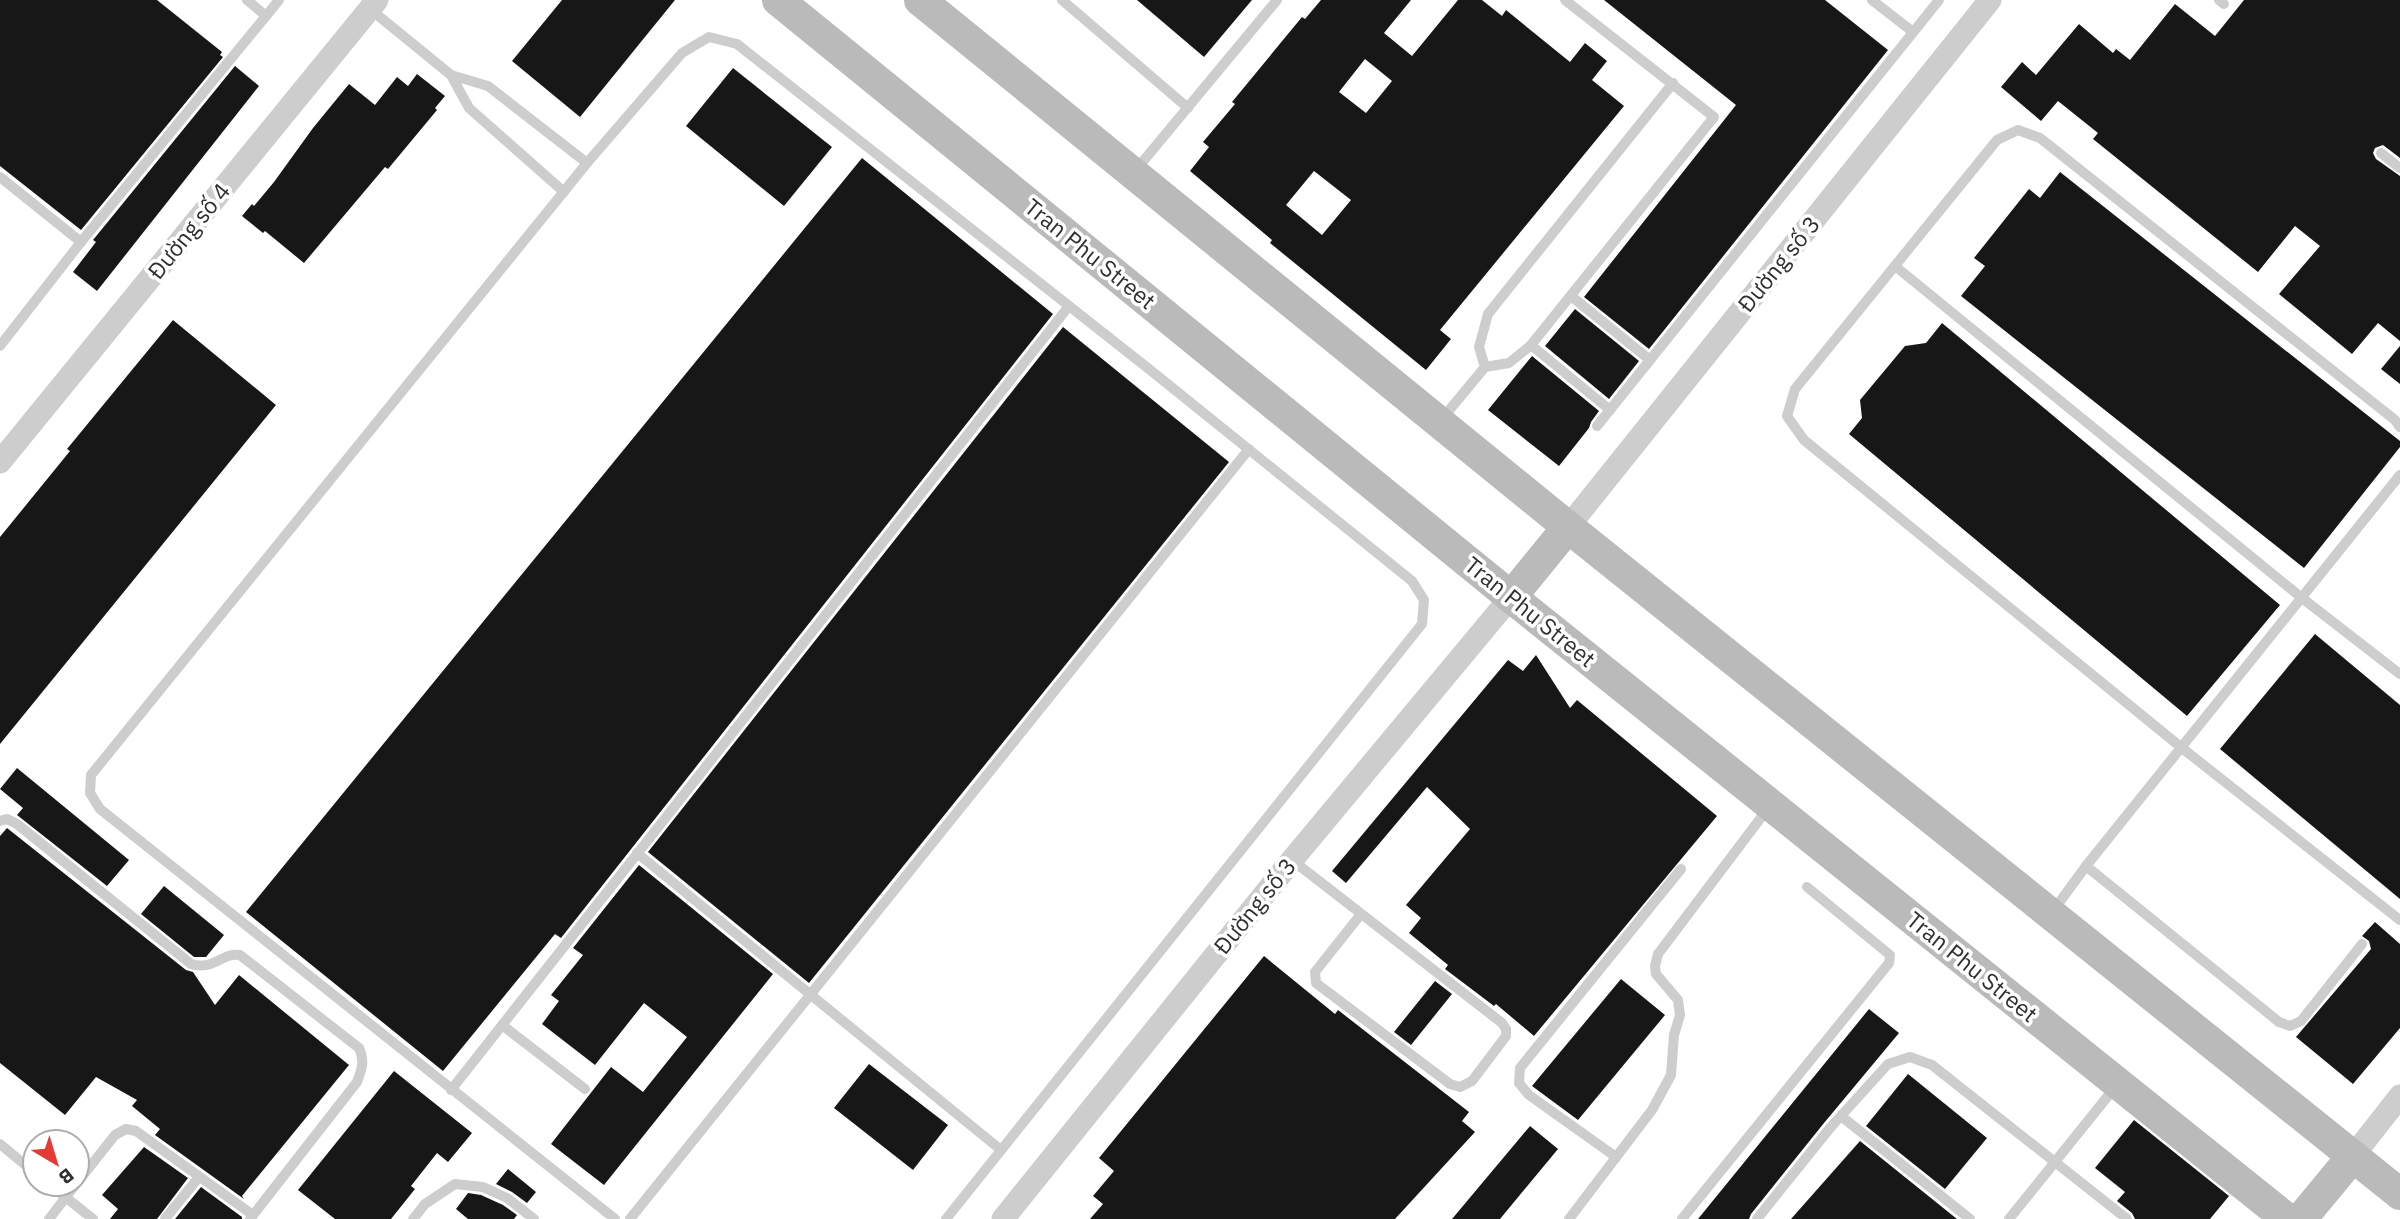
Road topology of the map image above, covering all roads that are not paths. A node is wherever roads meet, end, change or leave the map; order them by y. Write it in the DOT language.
graph roads {
  1 [pos="247,0"];
  2 [pos="279,0"];
  3 [pos="778,0"];
  4 [pos="920,0"];
  5 [pos="1062,0"];
  6 [pos="1277,0"];
  7 [pos="1565,0"];
  8 [pos="1872,0"];
  9 [pos="1939,0"];
  10 [pos="1990,0"];
  11 [pos="373,5"];
  12 [pos="267,16"];
  13 [pos="1913,32"];
  14 [pos="451,75"];
  15 [pos="1673,83"];
  16 [pos="1188,108"];
  17 [pos="2381,153"];
  18 [pos="587,163"];
  19 [pos="2400,168"];
  20 [pos="1133,173"];
  21 [pos="0,177"];
  22 [pos="564,192"];
  23 [pos="81,242"];
  24 [pos="1895,266"];
  25 [pos="1571,296"];
  26 [pos="1069,306"];
  27 [pos="1531,345"];
  28 [pos="0,346"];
  29 [pos="1650,360"];
  30 [pos="1485,367"];
  31 [pos="1610,410"];
  32 [pos="1439,422"];
  33 [pos="1597,426"];
  34 [pos="2400,427"];
  35 [pos="1250,449"];
  36 [pos="0,462"];
  37 [pos="2400,475"];
  38 [pos="1568,527"];
  39 [pos="1511,597"];
  40 [pos="2302,598"];
  41 [pos="2400,674"];
  42 [pos="2182,748"];
  43 [pos="1770,805"];
  44 [pos="0,821"];
  45 [pos="638,853"];
  46 [pos="1292,860"];
  47 [pos="2086,866"];
  48 [pos="1681,869"];
  49 [pos="1807,887"];
  50 [pos="1362,914"];
  51 [pos="2050,914"];
  52 [pos="2400,920"];
  53 [pos="2362,944"];
  54 [pos="810,995"];
  55 [pos="502,1025"];
  56 [pos="2118,1083"];
  57 [pos="585,1089"];
  58 [pos="451,1090"];
  59 [pos="2400,1096"];
  60 [pos="1841,1116"];
  61 [pos="0,1144"];
  62 [pos="1001,1150"];
  63 [pos="2353,1156"];
  64 [pos="1616,1157"];
  65 [pos="21,1161"];
  66 [pos="2054,1162"];
  67 [pos="91,1166"];
  68 [pos="199,1177"];
  69 [pos="2400,1194"];
  70 [pos="66,1198"];
  71 [pos="251,1217"];
  72 [pos="49,1219"];
  73 [pos="93,1219"];
  74 [pos="165,1219"];
  75 [pos="413,1219"];
  76 [pos="534,1219"];
  77 [pos="615,1219"];
  78 [pos="630,1219"];
  79 [pos="946,1219"];
  80 [pos="1003,1219"];
  81 [pos="1569,1219"];
  82 [pos="1682,1219"];
  83 [pos="1757,1219"];
  84 [pos="1970,1219"];
  85 [pos="2009,1219"];
  86 [pos="2127,1219"];
  87 [pos="2287,1219"];
  88 [pos="2301,1219"];
  1 -- 12 [label="lane"];
  2 -- 12 [label="lane"];
  3 -- 39 [label="main road, Tran Phu Street"];
  4 -- 20 [label="main road"];
  5 -- 16 [label="lane"];
  6 -- 16 [label="lane"];
  7 -- 15 [label="lane"];
  8 -- 13 [label="lane"];
  9 -- 13 [label="lane"];
  10 -- 38 [label="street, Đường số 3"];
  11 -- 14 [label="lane"];
  11 -- 36 [label="street, Đường số 4"];
  12 -- 23 [label="lane"];
  13 -- 29 [label="lane"];
  14 -- 18 [label="lane"];
  14 -- 22 [label="lane"];
  15 -- 25 [label="lane"];
  15 -- 30 [label="lane"];
  16 -- 20 [label="lane"];
  17 -- 19 [label="lane"];
  18 -- 22 [label="lane"];
  18 -- 26 [label="lane"];
  20 -- 32 [label="main road"];
  21 -- 23 [label="lane"];
  22 -- 58 [label="lane"];
  23 -- 28 [label="lane"];
  24 -- 34 [label="lane"];
  24 -- 40 [label="lane"];
  24 -- 42 [label="lane"];
  25 -- 27 [label="lane"];
  25 -- 29 [label="lane"];
  26 -- 35 [label="lane"];
  26 -- 45 [label="lane"];
  27 -- 30 [label="lane"];
  27 -- 31 [label="lane"];
  29 -- 31 [label="lane"];
  30 -- 32 [label="lane"];
  31 -- 33 [label="lane"];
  32 -- 38 [label="main road"];
  35 -- 54 [label="lane"];
  35 -- 62 [label="lane"];
  37 -- 40 [label="lane"];
  38 -- 39 [label="main road"];
  38 -- 51 [label="main road"];
  39 -- 43 [label="main road, Tran Phu Street"];
  39 -- 46 [label="street, Đường số 3"];
  40 -- 41 [label="lane"];
  40 -- 42 [label="lane"];
  42 -- 47 [label="lane"];
  42 -- 52 [label="lane"];
  43 -- 56 [label="main road, Tran Phu Street"];
  43 -- 64 [label="lane"];
  44 -- 71 [label="lane"];
  45 -- 54 [label="lane"];
  45 -- 55 [label="lane"];
  46 -- 50 [label="lane"];
  46 -- 80 [label="street, Đường số 3"];
  47 -- 51 [label="lane"];
  47 -- 53 [label="lane"];
  48 -- 64 [label="lane"];
  49 -- 82 [label="lane"];
  50 -- 50 [label="lane"];
  51 -- 63 [label="main road"];
  54 -- 62 [label="lane"];
  54 -- 78 [label="lane"];
  55 -- 57 [label="lane"];
  55 -- 58 [label="lane"];
  56 -- 66 [label="lane"];
  56 -- 87 [label="main road, Tran Phu Street"];
  58 -- 77 [label="lane"];
  59 -- 63 [label="street"];
  60 -- 66 [label="lane"];
  60 -- 83 [label="lane"];
  60 -- 84 [label="lane"];
  61 -- 65 [label="lane"];
  62 -- 79 [label="lane"];
  63 -- 69 [label="main road"];
  63 -- 88 [label="main road"];
  64 -- 81 [label="lane"];
  66 -- 85 [label="lane"];
  66 -- 86 [label="lane"];
  67 -- 68 [label="lane"];
  68 -- 71 [label="lane"];
  68 -- 74 [label="lane"];
  70 -- 72 [label="lane"];
  70 -- 73 [label="lane"];
  75 -- 76 [label="lane"];
}
